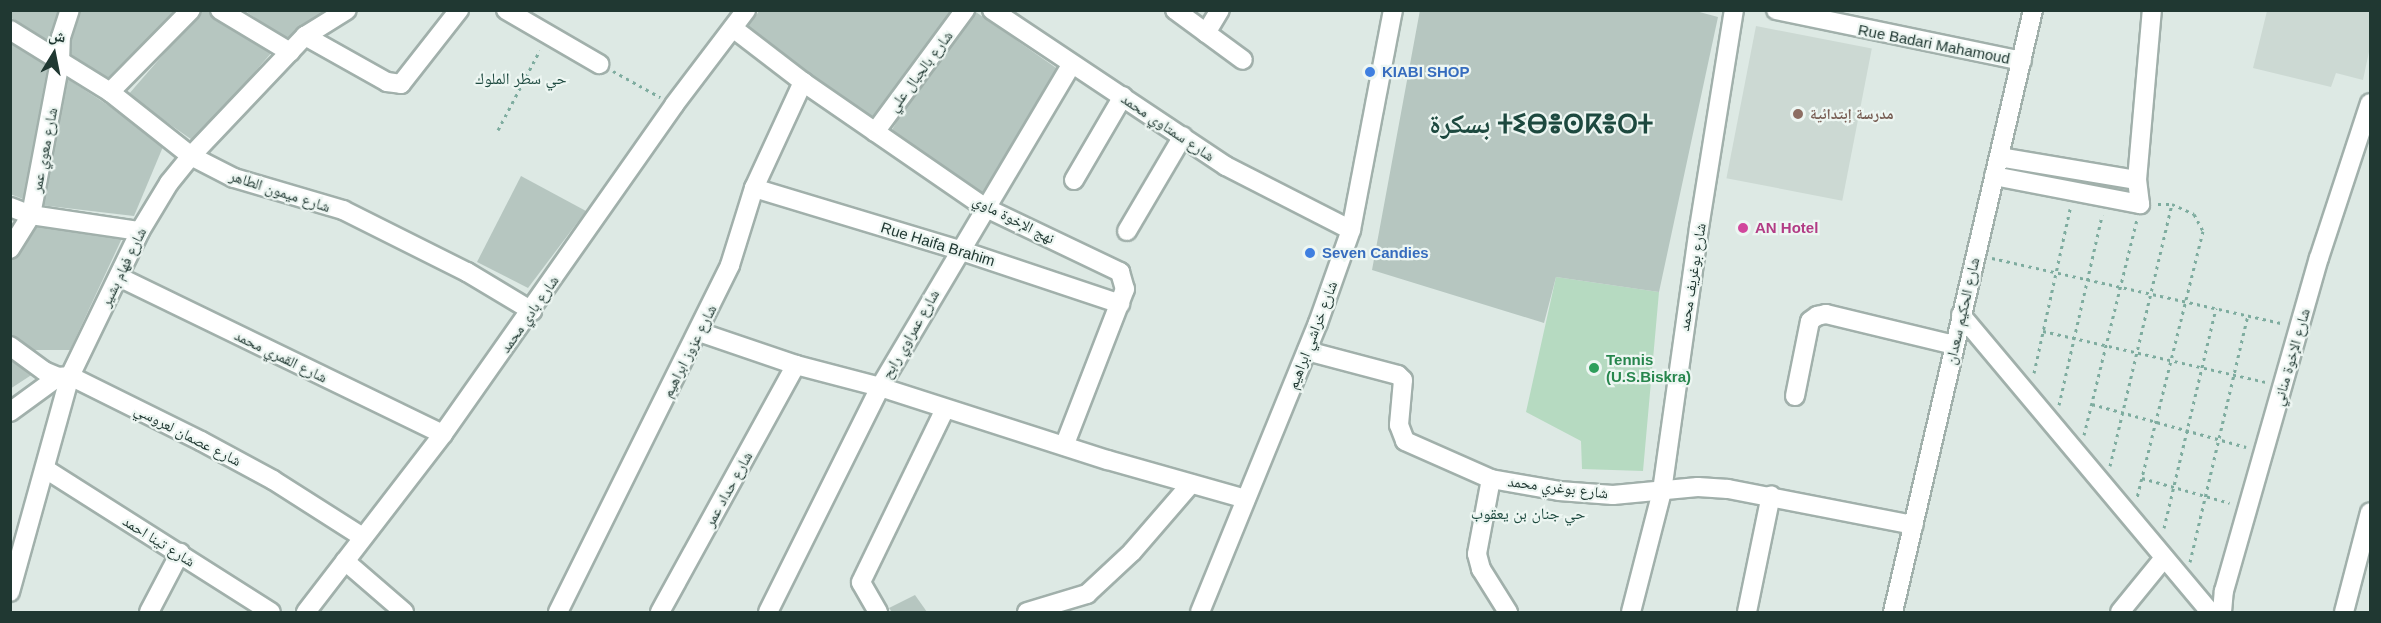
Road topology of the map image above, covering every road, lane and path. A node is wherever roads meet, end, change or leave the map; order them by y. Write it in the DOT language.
graph roads {
  1 [pos="70,10"];
  2 [pos="191,10"];
  3 [pos="220,10"];
  4 [pos="347,10"];
  5 [pos="459,10"];
  6 [pos="506,10"];
  7 [pos="746,10"];
  8 [pos="965,10"];
  9 [pos="992,10"];
  10 [pos="1175,10"];
  11 [pos="1220,10"];
  12 [pos="1393,10"];
  13 [pos="1734,10"];
  14 [pos="1776,10"];
  15 [pos="2033,10"];
  16 [pos="2152,10"];
  17 [pos="733,28"];
  18 [pos="10,30"];
  19 [pos="1206,33"];
  20 [pos="548,35"];
  21 [pos="305,36"];
  22 [pos="290,52"];
  23 [pos="1243,60"];
  24 [pos="2022,61"];
  25 [pos="60,62"];
  26 [pos="599,64"];
  27 [pos="1071,64"];
  28 [pos="803,82"];
  29 [pos="110,92"];
  30 [pos="1123,96"];
  31 [pos="2370,103"];
  32 [pos="674,105"];
  33 [pos="498,130"];
  34 [pos="875,132"];
  35 [pos="1183,136"];
  36 [pos="191,156"];
  37 [pos="1999,157"];
  38 [pos="1994,176"];
  39 [pos="1074,180"];
  40 [pos="2137,180"];
  41 [pos="754,188"];
  42 [pos="2074,190"];
  43 [pos="2107,196"];
  44 [pos="2140,204"];
  45 [pos="10,207"];
  46 [pos="984,207"];
  47 [pos="31,215"];
  48 [pos="1351,230"];
  49 [pos="140,231"];
  50 [pos="1127,231"];
  51 [pos="10,249"];
  52 [pos="959,249"];
  53 [pos="1976,254"];
  54 [pos="2056,272"];
  55 [pos="119,277"];
  56 [pos="2088,279"];
  57 [pos="2121,287"];
  58 [pos="2151,293"];
  59 [pos="2186,302"];
  60 [pos="1120,304"];
  61 [pos="2216,308"];
  62 [pos="532,311"];
  63 [pos="1961,315"];
  64 [pos="2248,315"];
  65 [pos="2300,327"];
  66 [pos="2043,331"];
  67 [pos="699,332"];
  68 [pos="2075,338"];
  69 [pos="1954,345"];
  70 [pos="10,346"];
  71 [pos="2106,346"];
  72 [pos="1307,351"];
  73 [pos="2137,353"];
  74 [pos="2171,360"];
  75 [pos="796,366"];
  76 [pos="2204,368"];
  77 [pos="2234,375"];
  78 [pos="64,376"];
  79 [pos="2283,385"];
  80 [pos="880,387"];
  81 [pos="1795,396"];
  82 [pos="2028,396"];
  83 [pos="2092,404"];
  84 [pos="945,409"];
  85 [pos="10,412"];
  86 [pos="2123,414"];
  87 [pos="2156,423"];
  88 [pos="2054,427"];
  89 [pos="2188,432"];
  90 [pos="443,434"];
  91 [pos="2219,440"];
  92 [pos="1064,446"];
  93 [pos="2265,452"];
  94 [pos="2079,457"];
  95 [pos="47,470"];
  96 [pos="2142,478"];
  97 [pos="1491,479"];
  98 [pos="1191,484"];
  99 [pos="2175,486"];
  100 [pos="2105,488"];
  101 [pos="1662,491"];
  102 [pos="1771,495"];
  103 [pos="2205,496"];
  104 [pos="1246,499"];
  105 [pos="2248,508"];
  106 [pos="2370,512"];
  107 [pos="2132,520"];
  108 [pos="1914,525"];
  109 [pos="361,536"];
  110 [pos="2368,538"];
  111 [pos="180,553"];
  112 [pos="2161,555"];
  113 [pos="15,559"];
  114 [pos="345,561"];
  115 [pos="2185,583"];
  116 [pos="10,592"];
  117 [pos="149,612"];
  118 [pos="271,612"];
  119 [pos="306,612"];
  120 [pos="404,612"];
  121 [pos="558,612"];
  122 [pos="660,612"];
  123 [pos="768,612"];
  124 [pos="878,612"];
  125 [pos="1027,612"];
  126 [pos="1200,612"];
  127 [pos="1508,612"];
  128 [pos="1631,612"];
  129 [pos="1747,612"];
  130 [pos="1893,612"];
  131 [pos="2120,612"];
  132 [pos="2210,612"];
  133 [pos="2222,612"];
  134 [pos="2344,612"];
  1 -- 25 [label="street, شارع معوي عمر"];
  2 -- 29 [label="street"];
  3 -- 22 [label="street"];
  4 -- 21 [label="street, شارع فهام بشير"];
  5 -- 21 [label="street"];
  6 -- 20 [label="street"];
  7 -- 17 [label="street, شارع بادي محمد"];
  8 -- 34 [label="street, شارع بالجبال علي"];
  9 -- 27 [label="street, شارع سمتاوي محمد"];
  10 -- 19 [label="street"];
  11 -- 19 [label="street"];
  12 -- 48 [label="street, شارع خراشي ابراهيم"];
  13 -- 101 [label="street, شارع بوغريف محمد"];
  14 -- 24 [label="street, Rue Badari Mahamoud"];
  15 -- 24 [label="street, شارع الحكيم سعدان"];
  16 -- 40 [label="street"];
  17 -- 28 [label="street, نهج الإخوة ماوي"];
  17 -- 32 [label="street, شارع بادي محمد"];
  18 -- 25 [label="street, شارع ميمون الطاهر"];
  19 -- 23 [label="street"];
  20 -- 26 [label="street"];
  20 -- 33 [label="path"];
  21 -- 22 [label="street, شارع فهام بشير"];
  22 -- 36 [label="street, شارع فهام بشير"];
  24 -- 37 [label="street, شارع الحكيم سعدان"];
  25 -- 29 [label="street, شارع ميمون الطاهر"];
  25 -- 47 [label="street, شارع معوي عمر"];
  26 -- 32 [label="path"];
  27 -- 30 [label="street, شارع سمتاوي محمد"];
  27 -- 46 [label="street, شارع عمراوي رابح"];
  28 -- 34 [label="street, نهج الإخوة ماوي"];
  28 -- 41 [label="street, شارع عزوز ابراهيم"];
  29 -- 36 [label="street, شارع ميمون الطاهر"];
  30 -- 35 [label="street, شارع سمتاوي محمد"];
  30 -- 39 [label="street"];
  31 -- 65 [label="street, شارع الإخوة مناني"];
  32 -- 62 [label="street, شارع بادي محمد"];
  34 -- 46 [label="street, نهج الإخوة ماوي"];
  35 -- 48 [label="street, شارع سمتاوي محمد"];
  35 -- 50 [label="street"];
  36 -- 49 [label="street, شارع فهام بشير"];
  36 -- 62 [label="street, شارع ميمون الطاهر"];
  37 -- 38 [label="street, شارع الحكيم سعدان"];
  37 -- 40 [label="street"];
  38 -- 42 [label="street"];
  38 -- 53 [label="street, شارع الحكيم سعدان"];
  40 -- 44 [label="street"];
  41 -- 52 [label="street, Rue Haifa Brahim"];
  41 -- 67 [label="street, شارع عزوز ابراهيم"];
  42 -- 43 [label="street"];
  42 -- 54 [label="path"];
  43 -- 44 [label="street"];
  43 -- 56 [label="path"];
  44 -- 57 [label="path"];
  45 -- 47 [label="street"];
  46 -- 52 [label="street, شارع عمراوي رابح"];
  46 -- 60 [label="street, نهج الإخوة ماوي"];
  47 -- 49 [label="street"];
  47 -- 51 [label="street, شارع معوي عمر"];
  48 -- 72 [label="street, شارع خراشي ابراهيم"];
  49 -- 55 [label="street, شارع فهام بشير"];
  52 -- 60 [label="street, Rue Haifa Brahim"];
  52 -- 80 [label="street, شارع عمراوي رابح"];
  53 -- 54 [label="path"];
  53 -- 63 [label="street, شارع الحكيم سعدان"];
  54 -- 56 [label="path"];
  54 -- 66 [label="path"];
  55 -- 78 [label="street, شارع فهام بشير"];
  55 -- 90 [label="street, شارع القمري محمد"];
  56 -- 57 [label="path"];
  56 -- 68 [label="path"];
  57 -- 58 [label="path"];
  57 -- 71 [label="path"];
  58 -- 59 [label="path"];
  58 -- 59 [label="path"];
  58 -- 73 [label="path"];
  59 -- 61 [label="path"];
  59 -- 74 [label="path"];
  60 -- 92 [label="street, نهج الإخوة ماوي"];
  61 -- 64 [label="path"];
  61 -- 76 [label="path"];
  62 -- 90 [label="street, شارع بادي محمد"];
  63 -- 69 [label="street, شارع الحكيم سعدان"];
  63 -- 82 [label="street"];
  64 -- 65 [label="path"];
  64 -- 77 [label="path"];
  65 -- 79 [label="street, شارع الإخوة مناني"];
  66 -- 68 [label="path"];
  66 -- 82 [label="path"];
  67 -- 75 [label="street"];
  67 -- 121 [label="street, شارع عزوز ابراهيم"];
  68 -- 71 [label="path"];
  68 -- 88 [label="path"];
  69 -- 81 [label="street"];
  69 -- 108 [label="street, شارع الحكيم سعدان"];
  70 -- 78 [label="street, شارع عصمان لعروسي"];
  71 -- 73 [label="path"];
  71 -- 83 [label="path"];
  72 -- 97 [label="street, شارع بوغري محمد"];
  72 -- 104 [label="street, شارع خراشي ابراهيم"];
  73 -- 74 [label="path"];
  73 -- 86 [label="path"];
  74 -- 76 [label="path"];
  74 -- 87 [label="path"];
  75 -- 80 [label="street"];
  75 -- 122 [label="street, شارع حداد عمر"];
  76 -- 77 [label="path"];
  76 -- 89 [label="path"];
  77 -- 79 [label="path"];
  77 -- 91 [label="path"];
  78 -- 85 [label="street"];
  78 -- 95 [label="street, شارع فهام بشير"];
  78 -- 109 [label="street, شارع عصمان لعروسي"];
  79 -- 93 [label="street, شارع الإخوة مناني"];
  80 -- 84 [label="street"];
  80 -- 123 [label="street, شارع عمراوي رابح"];
  82 -- 88 [label="street"];
  83 -- 86 [label="path"];
  83 -- 94 [label="path"];
  84 -- 92 [label="street"];
  84 -- 124 [label="street"];
  86 -- 87 [label="path"];
  86 -- 100 [label="path"];
  87 -- 89 [label="path"];
  87 -- 96 [label="path"];
  88 -- 94 [label="street"];
  89 -- 91 [label="path"];
  89 -- 99 [label="path"];
  90 -- 109 [label="street, شارع بادي محمد"];
  91 -- 93 [label="path"];
  91 -- 103 [label="path"];
  92 -- 98 [label="street"];
  93 -- 105 [label="street, شارع الإخوة مناني"];
  94 -- 100 [label="street"];
  95 -- 111 [label="street, شارع تينا احمد"];
  95 -- 113 [label="street, شارع فهام بشير"];
  96 -- 99 [label="path"];
  96 -- 107 [label="path"];
  97 -- 101 [label="street, شارع بوغري محمد"];
  97 -- 127 [label="street"];
  98 -- 104 [label="street"];
  98 -- 125 [label="street"];
  99 -- 103 [label="path"];
  99 -- 112 [label="path"];
  100 -- 107 [label="street"];
  101 -- 102 [label="street, شارع بوغري محمد"];
  101 -- 128 [label="street, شارع بوغريف محمد"];
  102 -- 108 [label="street, شارع بوغري محمد"];
  102 -- 129 [label="street"];
  103 -- 105 [label="path"];
  103 -- 115 [label="path"];
  104 -- 126 [label="street, شارع خراشي ابراهيم"];
  105 -- 133 [label="street, شارع الإخوة مناني"];
  106 -- 110 [label="street"];
  107 -- 112 [label="street"];
  108 -- 130 [label="street, شارع الحكيم سعدان"];
  109 -- 114 [label="street, شارع بادي محمد"];
  110 -- 134 [label="street"];
  111 -- 117 [label="street"];
  111 -- 118 [label="street, شارع تينا احمد"];
  112 -- 115 [label="street"];
  112 -- 131 [label="street"];
  113 -- 116 [label="street, شارع فهام بشير"];
  114 -- 119 [label="street, شارع بادي محمد"];
  114 -- 120 [label="street"];
  115 -- 132 [label="street"];
}
